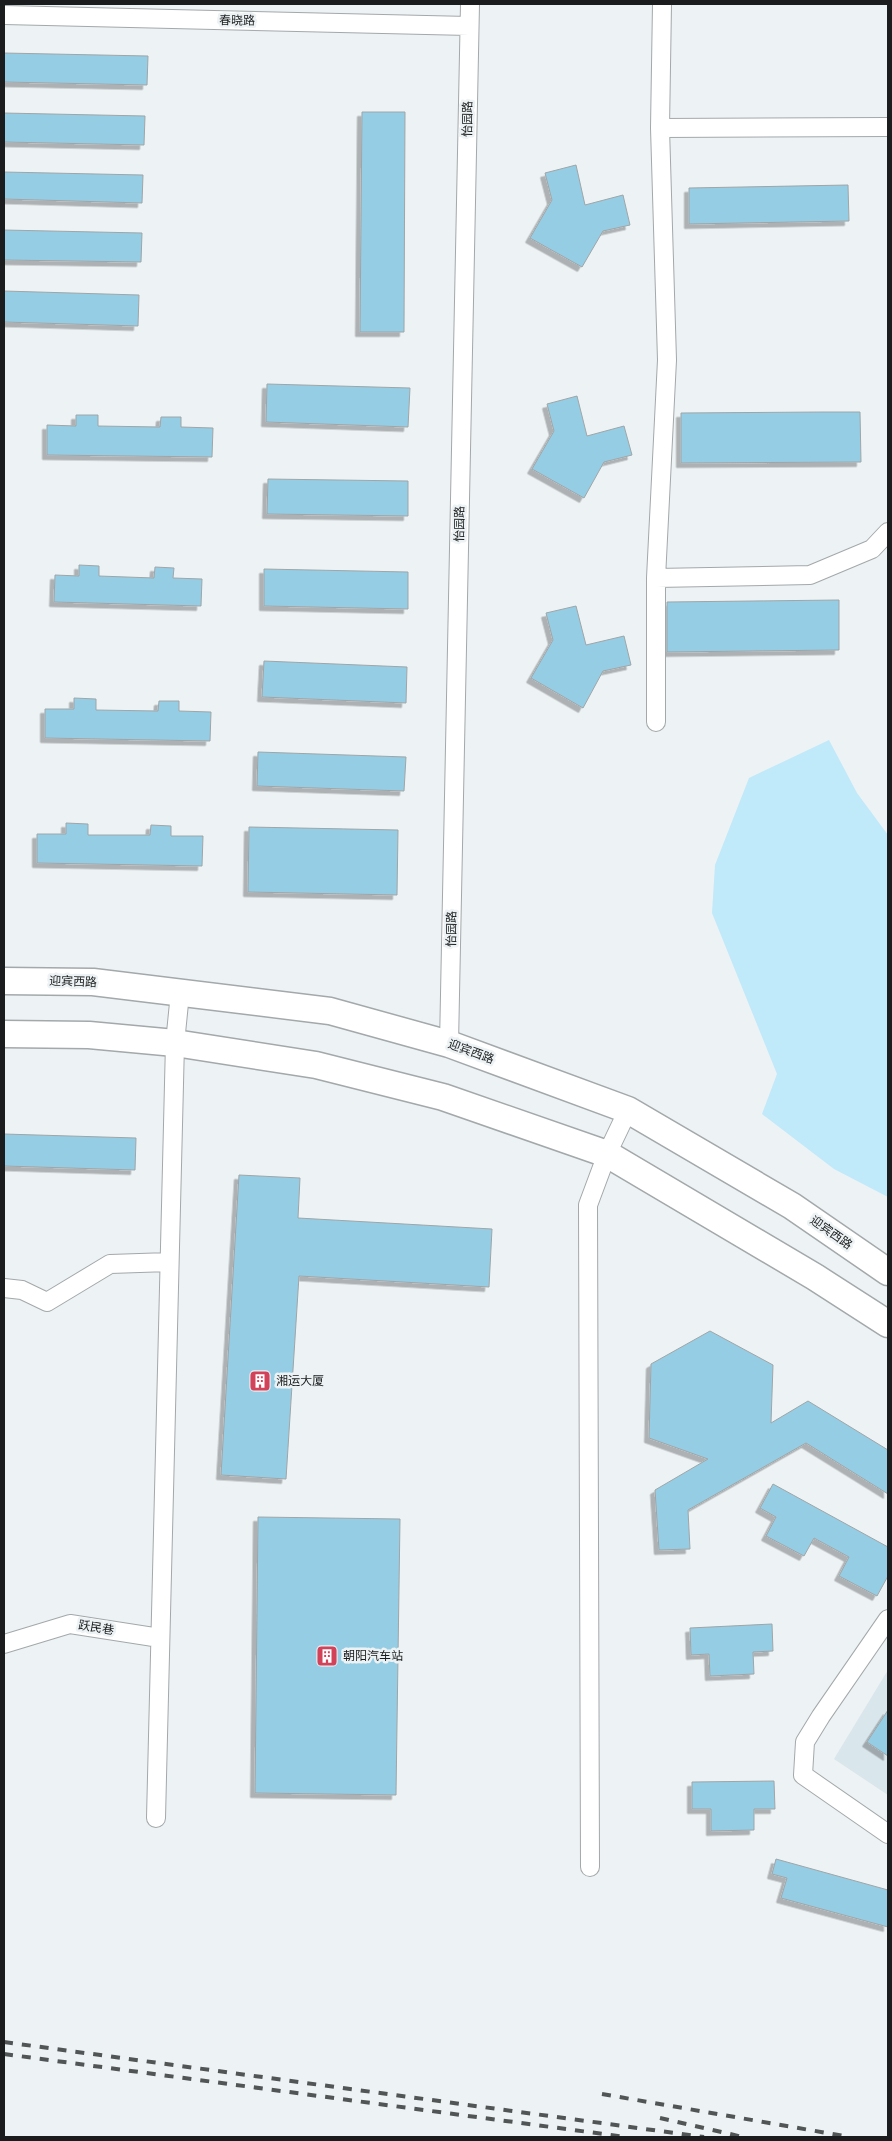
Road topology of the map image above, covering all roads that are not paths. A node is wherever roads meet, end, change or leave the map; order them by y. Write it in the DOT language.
graph roads {
  1 [pos="470,4"];
  2 [pos="662,4"];
  3 [pos="4,15"];
  4 [pos="469,26"];
  5 [pos="660,128"];
  6 [pos="888,128"];
  7 [pos="888,532"];
  8 [pos="656,578"];
  9 [pos="656,722"];
  10 [pos="4,981"];
  11 [pos="180,992"];
  12 [pos="4,1034"];
  13 [pos="174,1043"];
  14 [pos="449,1044"];
  15 [pos="628,1110"];
  16 [pos="607,1154"];
  17 [pos="169,1262"];
  18 [pos="888,1272"];
  19 [pos="4,1288"];
  20 [pos="888,1324"];
  21 [pos="888,1619"];
  22 [pos="160,1638"];
  23 [pos="4,1644"];
  24 [pos="156,1818"];
  25 [pos="888,1834"];
  26 [pos="590,1867"];
  1 -- 4 [label="street, 怡园路"];
  2 -- 5 [label="street"];
  3 -- 4 [label="street, 春晓路"];
  4 -- 14 [label="street, 怡园路"];
  5 -- 6 [label="street"];
  5 -- 8 [label="street"];
  7 -- 8 [label="street"];
  8 -- 9 [label="street"];
  10 -- 11 [label="highway, 迎宾西路"];
  11 -- 13 [label="street"];
  11 -- 14 [label="highway, 迎宾西路"];
  12 -- 13 [label="highway"];
  13 -- 16 [label="highway"];
  13 -- 17 [label="street"];
  14 -- 15 [label="highway, 迎宾西路"];
  15 -- 16 [label="street"];
  15 -- 18 [label="highway, 迎宾西路"];
  16 -- 20 [label="highway"];
  16 -- 26 [label="street"];
  17 -- 19 [label="street"];
  17 -- 22 [label="street"];
  21 -- 25 [label="street"];
  22 -- 23 [label="street, 跃民巷"];
  22 -- 24 [label="street"];
}
